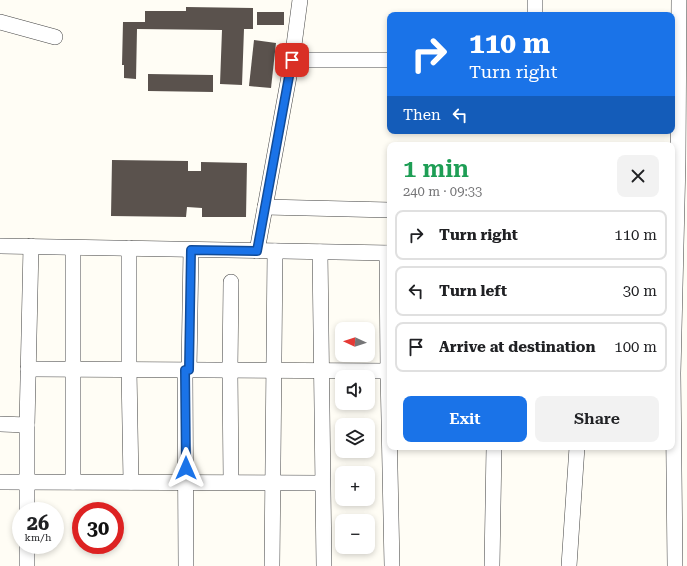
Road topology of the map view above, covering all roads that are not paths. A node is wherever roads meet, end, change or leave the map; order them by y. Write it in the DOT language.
graph roads {
  1 [pos="300,0"];
  2 [pos="535,0"];
  3 [pos="679,0"];
  4 [pos="535,12"];
  5 [pos="0,22"];
  6 [pos="55,37"];
  7 [pos="292,60"];
  8 [pos="387,60"];
  9 [pos="675,61"];
  10 [pos="682,156"];
  11 [pos="265,207"];
  12 [pos="675,208"];
  13 [pos="387,210"];
  14 [pos="675,226"];
  15 [pos="0,246"];
  16 [pos="31,246"];
  17 [pos="74,248"];
  18 [pos="129,248"];
  19 [pos="191,250"];
  20 [pos="257,251"];
  21 [pos="276,251"];
  22 [pos="320,252"];
  23 [pos="387,253"];
  24 [pos="678,261"];
  25 [pos="231,282"];
  26 [pos="675,317"];
  27 [pos="28,369"];
  28 [pos="72,369"];
  29 [pos="129,370"];
  30 [pos="187,370"];
  31 [pos="230,370"];
  32 [pos="275,371"];
  33 [pos="321,371"];
  34 [pos="387,371"];
  35 [pos="0,424"];
  36 [pos="27,425"];
  37 [pos="390,450"];
  38 [pos="494,450"];
  39 [pos="577,450"];
  40 [pos="673,450"];
  41 [pos="0,482"];
  42 [pos="27,482"];
  43 [pos="73,482"];
  44 [pos="131,482"];
  45 [pos="186,482"];
  46 [pos="232,482"];
  47 [pos="272,483"];
  48 [pos="322,483"];
  49 [pos="27,502"];
  50 [pos="27,554"];
  51 [pos="27,566"];
  52 [pos="186,566"];
  53 [pos="272,566"];
  54 [pos="324,566"];
  55 [pos="392,566"];
  56 [pos="492,566"];
  57 [pos="570,566"];
  58 [pos="675,566"];
  1 -- 7 [label="street"];
  2 -- 4 [label="street"];
  3 -- 9 [label="street"];
  5 -- 6 [label="street"];
  7 -- 8 [label="street"];
  7 -- 11 [label="street"];
  9 -- 10 [label="street"];
  10 -- 12 [label="street"];
  11 -- 13 [label="street"];
  11 -- 20 [label="street"];
  14 -- 24 [label="street"];
  15 -- 16 [label="street"];
  16 -- 17 [label="street"];
  16 -- 27 [label="street"];
  17 -- 18 [label="street"];
  17 -- 28 [label="street"];
  18 -- 19 [label="street"];
  18 -- 29 [label="street"];
  19 -- 20 [label="street"];
  19 -- 30 [label="street"];
  20 -- 21 [label="street"];
  21 -- 22 [label="street"];
  21 -- 32 [label="street"];
  22 -- 23 [label="street"];
  22 -- 33 [label="street"];
  24 -- 26 [label="street"];
  25 -- 31 [label="street"];
  27 -- 28 [label="street"];
  27 -- 36 [label="street"];
  28 -- 29 [label="street"];
  28 -- 43 [label="street"];
  29 -- 30 [label="street"];
  29 -- 44 [label="street"];
  30 -- 31 [label="street"];
  30 -- 45 [label="street"];
  31 -- 32 [label="street"];
  31 -- 46 [label="street"];
  32 -- 33 [label="street"];
  32 -- 47 [label="street"];
  33 -- 34 [label="street"];
  33 -- 48 [label="street"];
  35 -- 36 [label="street"];
  36 -- 42 [label="street"];
  37 -- 55 [label="street"];
  38 -- 56 [label="street"];
  39 -- 57 [label="street"];
  40 -- 58 [label="street"];
  41 -- 42 [label="street"];
  42 -- 43 [label="street"];
  42 -- 49 [label="street"];
  43 -- 44 [label="street"];
  44 -- 45 [label="street"];
  45 -- 46 [label="street"];
  45 -- 52 [label="street"];
  46 -- 47 [label="street"];
  47 -- 48 [label="street"];
  47 -- 53 [label="street"];
  48 -- 54 [label="street"];
  50 -- 51 [label="street"];
}
